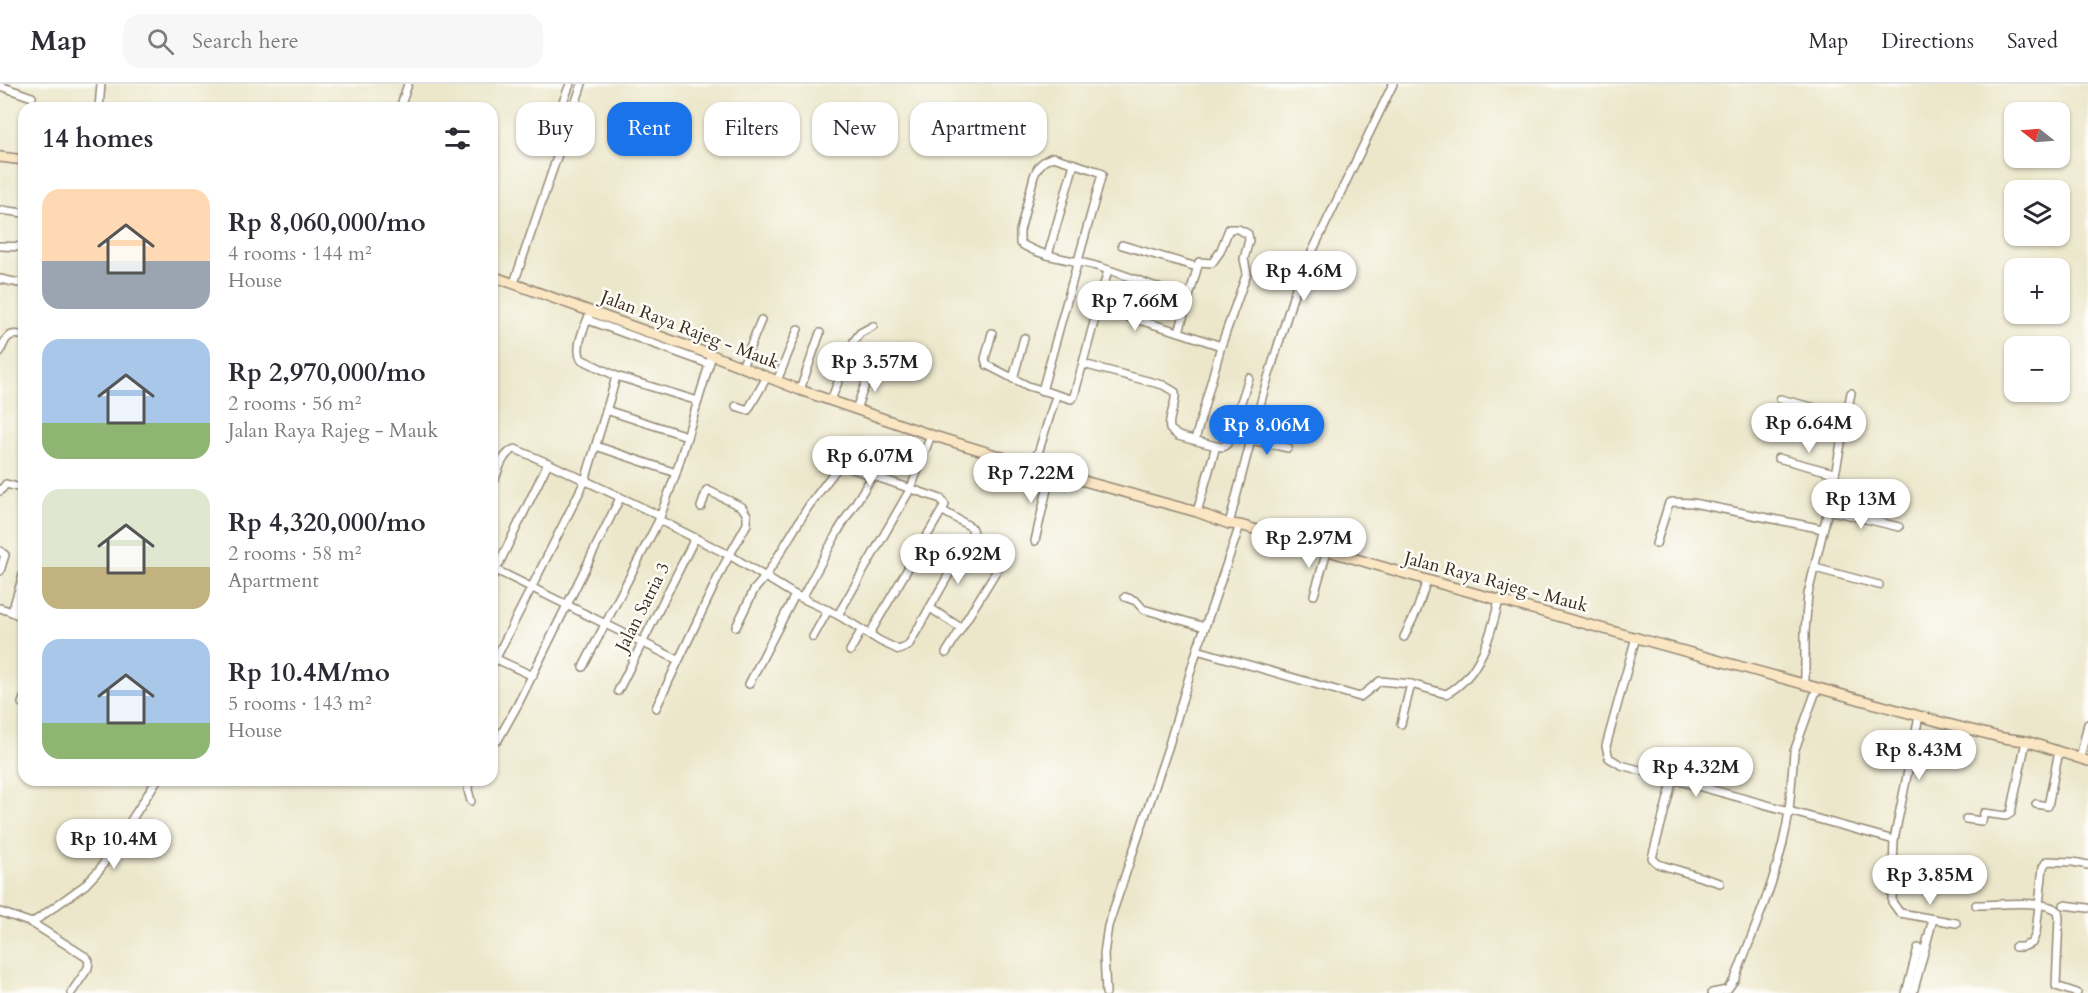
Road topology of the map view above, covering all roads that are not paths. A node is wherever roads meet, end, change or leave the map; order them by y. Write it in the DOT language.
graph roads {
  1 [pos="101,84"];
  2 [pos="408,84"];
  3 [pos="570,84"];
  4 [pos="582,84"];
  5 [pos="1393,84"];
  6 [pos="0,86"];
  7 [pos="32,97"];
  8 [pos="100,102"];
  9 [pos="402,102"];
  10 [pos="563,102"];
  11 [pos="576,102"];
  12 [pos="558,156"];
  13 [pos="0,157"];
  14 [pos="18,159"];
  15 [pos="1074,164"];
  16 [pos="0,210"];
  17 [pos="18,212"];
  18 [pos="1122,245"];
  19 [pos="0,246"];
  20 [pos="18,248"];
  21 [pos="1048,255"];
  22 [pos="1077,261"];
  23 [pos="1197,267"];
  24 [pos="1108,270"];
  25 [pos="498,278"];
  26 [pos="0,279"];
  27 [pos="18,283"];
  28 [pos="514,283"];
  29 [pos="1189,299"];
  30 [pos="1098,308"];
  31 [pos="589,315"];
  32 [pos="761,320"];
  33 [pos="873,326"];
  34 [pos="798,329"];
  35 [pos="1179,332"];
  36 [pos="820,333"];
  37 [pos="992,333"];
  38 [pos="18,334"];
  39 [pos="1024,339"];
  40 [pos="1221,346"];
  41 [pos="0,352"];
  42 [pos="710,359"];
  43 [pos="1083,364"];
  44 [pos="742,367"];
  45 [pos="871,369"];
  46 [pos="616,376"];
  47 [pos="767,377"];
  48 [pos="1249,378"];
  49 [pos="1013,379"];
  50 [pos="777,381"];
  51 [pos="800,390"];
  52 [pos="1042,391"];
  53 [pos="1851,393"];
  54 [pos="1056,396"];
  55 [pos="1780,399"];
  56 [pos="831,400"];
  57 [pos="698,401"];
  58 [pos="736,406"];
  59 [pos="856,409"];
  60 [pos="606,411"];
  61 [pos="1846,416"];
  62 [pos="931,435"];
  63 [pos="687,436"];
  64 [pos="1195,440"];
  65 [pos="1252,440"];
  66 [pos="596,446"];
  67 [pos="1215,446"];
  68 [pos="1288,448"];
  69 [pos="1778,458"];
  70 [pos="548,463"];
  71 [pos="1034,466"];
  72 [pos="498,471"];
  73 [pos="1051,472"];
  74 [pos="676,473"];
  75 [pos="1834,473"];
  76 [pos="873,475"];
  77 [pos="585,481"];
  78 [pos="18,487"];
  79 [pos="910,488"];
  80 [pos="0,491"];
  81 [pos="620,498"];
  82 [pos="701,507"];
  83 [pos="1828,510"];
  84 [pos="943,512"];
  85 [pos="1197,512"];
  86 [pos="659,518"];
  87 [pos="1229,524"];
  88 [pos="1240,525"];
  89 [pos="1899,527"];
  90 [pos="1823,529"];
  91 [pos="695,538"];
  92 [pos="1035,541"];
  93 [pos="1656,544"];
  94 [pos="0,551"];
  95 [pos="1327,551"];
  96 [pos="731,555"];
  97 [pos="498,561"];
  98 [pos="1000,565"];
  99 [pos="1815,568"];
  100 [pos="0,571"];
  101 [pos="498,571"];
  102 [pos="766,576"];
  103 [pos="1427,580"];
  104 [pos="1879,585"];
  105 [pos="532,587"];
  106 [pos="18,592"];
  107 [pos="1314,595"];
  108 [pos="799,597"];
  109 [pos="1125,597"];
  110 [pos="1499,600"];
  111 [pos="566,606"];
  112 [pos="0,608"];
  113 [pos="930,608"];
  114 [pos="828,610"];
  115 [pos="12,612"];
  116 [pos="18,615"];
  117 [pos="838,615"];
  118 [pos="605,624"];
  119 [pos="736,627"];
  120 [pos="1205,627"];
  121 [pos="961,628"];
  122 [pos="861,630"];
  123 [pos="869,635"];
  124 [pos="1404,637"];
  125 [pos="1636,637"];
  126 [pos="813,638"];
  127 [pos="642,642"];
  128 [pos="1197,650"];
  129 [pos="850,651"];
  130 [pos="498,652"];
  131 [pos="946,653"];
  132 [pos="678,660"];
  133 [pos="498,663"];
  134 [pos="583,667"];
  135 [pos="532,676"];
  136 [pos="749,684"];
  137 [pos="1411,684"];
  138 [pos="1806,685"];
  139 [pos="1817,688"];
  140 [pos="618,691"];
  141 [pos="656,708"];
  142 [pos="1919,716"];
  143 [pos="1401,724"];
  144 [pos="2088,724"];
  145 [pos="498,740"];
  146 [pos="2026,741"];
  147 [pos="2059,751"];
  148 [pos="2084,760"];
  149 [pos="1673,779"];
  150 [pos="154,786"];
  151 [pos="468,786"];
  152 [pos="471,801"];
  153 [pos="2036,804"];
  154 [pos="1790,811"];
  155 [pos="1966,819"];
  156 [pos="1894,840"];
  157 [pos="2088,865"];
  158 [pos="1720,883"];
  159 [pos="1976,905"];
  160 [pos="2039,905"];
  161 [pos="2064,905"];
  162 [pos="2088,909"];
  163 [pos="0,912"];
  164 [pos="1933,919"];
  165 [pos="32,923"];
  166 [pos="1956,923"];
  167 [pos="2015,947"];
  168 [pos="1924,950"];
  169 [pos="72,993"];
  170 [pos="1106,993"];
  171 [pos="1712,993"];
  172 [pos="1906,993"];
  173 [pos="1913,993"];
  174 [pos="2077,993"];
  1 -- 8 [label="street"];
  2 -- 9 [label="street"];
  3 -- 10 [label="street"];
  4 -- 11 [label="street"];
  5 -- 65 [label="street"];
  6 -- 7 [label="street"];
  12 -- 28 [label="street"];
  13 -- 14 [label="main road"];
  15 -- 21 [label="street"];
  15 -- 21 [label="street"];
  15 -- 22 [label="street"];
  16 -- 17 [label="street"];
  18 -- 23 [label="street"];
  19 -- 20 [label="street"];
  21 -- 22 [label="street"];
  22 -- 24 [label="street"];
  22 -- 52 [label="street"];
  23 -- 29 [label="street"];
  23 -- 40 [label="street"];
  24 -- 29 [label="street"];
  24 -- 30 [label="street"];
  25 -- 28 [label="main road, Jalan Raya Rajeg - Mauk"];
  26 -- 27 [label="street"];
  28 -- 31 [label="main road, Jalan Raya Rajeg - Mauk"];
  29 -- 35 [label="street"];
  30 -- 35 [label="street"];
  30 -- 43 [label="street"];
  31 -- 42 [label="main road, Jalan Raya Rajeg - Mauk"];
  31 -- 46 [label="street"];
  32 -- 44 [label="street"];
  33 -- 56 [label="street"];
  34 -- 50 [label="street"];
  35 -- 40 [label="street"];
  36 -- 51 [label="street"];
  37 -- 49 [label="street"];
  38 -- 41 [label="street"];
  39 -- 49 [label="street"];
  40 -- 64 [label="street"];
  42 -- 44 [label="main road, Jalan Raya Rajeg - Mauk"];
  42 -- 57 [label="street"];
  43 -- 54 [label="street"];
  43 -- 64 [label="street"];
  44 -- 47 [label="main road, Jalan Raya Rajeg - Mauk"];
  45 -- 59 [label="street"];
  46 -- 57 [label="street"];
  46 -- 60 [label="street"];
  47 -- 50 [label="main road, Jalan Raya Rajeg - Mauk"];
  47 -- 58 [label="street"];
  48 -- 67 [label="street"];
  49 -- 52 [label="street"];
  50 -- 51 [label="main road, Jalan Raya Rajeg - Mauk"];
  51 -- 56 [label="main road, Jalan Raya Rajeg - Mauk"];
  52 -- 54 [label="street"];
  53 -- 61 [label="street"];
  54 -- 71 [label="street"];
  55 -- 61 [label="street"];
  56 -- 59 [label="main road, Jalan Raya Rajeg - Mauk"];
  57 -- 63 [label="street"];
  59 -- 62 [label="main road, Jalan Raya Rajeg - Mauk"];
  60 -- 63 [label="street"];
  60 -- 66 [label="street"];
  61 -- 75 [label="street"];
  62 -- 71 [label="main road, Jalan Raya Rajeg - Mauk"];
  62 -- 79 [label="street"];
  63 -- 74 [label="street"];
  64 -- 67 [label="street"];
  65 -- 68 [label="street"];
  65 -- 87 [label="street"];
  66 -- 74 [label="street"];
  66 -- 77 [label="street"];
  67 -- 85 [label="street"];
  69 -- 75 [label="street"];
  70 -- 72 [label="street"];
  70 -- 77 [label="street"];
  70 -- 97 [label="street"];
  71 -- 73 [label="main road, Jalan Raya Rajeg - Mauk"];
  73 -- 85 [label="main road, Jalan Raya Rajeg - Mauk"];
  73 -- 92 [label="street"];
  74 -- 86 [label="street"];
  75 -- 83 [label="street"];
  76 -- 79 [label="street"];
  76 -- 102 [label="street"];
  76 -- 108 [label="street"];
  77 -- 81 [label="street"];
  77 -- 105 [label="street"];
  78 -- 80 [label="street"];
  79 -- 84 [label="street"];
  79 -- 117 [label="street"];
  81 -- 86 [label="street"];
  81 -- 111 [label="street"];
  82 -- 96 [label="street"];
  83 -- 89 [label="street"];
  83 -- 90 [label="street"];
  84 -- 113 [label="street"];
  84 -- 123 [label="street"];
  85 -- 87 [label="main road, Jalan Raya Rajeg - Mauk"];
  86 -- 91 [label="street"];
  86 -- 118 [label="street"];
  87 -- 88 [label="main road, Jalan Raya Rajeg - Mauk"];
  88 -- 95 [label="main road, Jalan Raya Rajeg - Mauk"];
  88 -- 120 [label="street"];
  90 -- 93 [label="street"];
  90 -- 99 [label="street"];
  91 -- 96 [label="street"];
  91 -- 127 [label="street, Jalan Satria 3"];
  94 -- 100 [label="street"];
  95 -- 103 [label="main road, Jalan Raya Rajeg - Mauk"];
  95 -- 107 [label="street"];
  96 -- 102 [label="street"];
  96 -- 132 [label="street"];
  98 -- 121 [label="street"];
  99 -- 104 [label="street"];
  99 -- 138 [label="street"];
  101 -- 105 [label="street"];
  102 -- 108 [label="street"];
  102 -- 119 [label="street"];
  103 -- 110 [label="main road, Jalan Raya Rajeg - Mauk"];
  103 -- 124 [label="street"];
  105 -- 111 [label="street"];
  105 -- 130 [label="street"];
  106 -- 115 [label="street"];
  108 -- 114 [label="street"];
  108 -- 136 [label="street"];
  109 -- 120 [label="street"];
  110 -- 125 [label="main road, Jalan Raya Rajeg - Mauk"];
  110 -- 137 [label="street"];
  111 -- 118 [label="street"];
  111 -- 135 [label="street"];
  112 -- 115 [label="street"];
  113 -- 121 [label="street"];
  113 -- 123 [label="street"];
  114 -- 117 [label="street"];
  114 -- 126 [label="street"];
  115 -- 116 [label="street"];
  117 -- 122 [label="street"];
  118 -- 127 [label="street"];
  118 -- 134 [label="street"];
  120 -- 128 [label="street"];
  121 -- 131 [label="street"];
  122 -- 123 [label="street"];
  122 -- 129 [label="street"];
  125 -- 138 [label="main road, Jalan Raya Rajeg - Mauk"];
  125 -- 149 [label="street"];
  127 -- 132 [label="street"];
  127 -- 140 [label="street, Jalan Satria 3"];
  128 -- 137 [label="street"];
  128 -- 170 [label="street"];
  132 -- 141 [label="street"];
  133 -- 135 [label="street"];
  135 -- 145 [label="street"];
  137 -- 143 [label="street"];
  138 -- 139 [label="main road, Jalan Raya Rajeg - Mauk"];
  139 -- 142 [label="main road, Jalan Raya Rajeg - Mauk"];
  139 -- 154 [label="street"];
  142 -- 146 [label="main road, Jalan Raya Rajeg - Mauk"];
  142 -- 156 [label="street"];
  144 -- 148 [label="street"];
  146 -- 147 [label="main road, Jalan Raya Rajeg - Mauk"];
  146 -- 155 [label="street"];
  147 -- 148 [label="main road, Jalan Raya Rajeg - Mauk"];
  147 -- 153 [label="street"];
  149 -- 154 [label="street"];
  149 -- 158 [label="street"];
  150 -- 165 [label="street"];
  151 -- 152 [label="street"];
  154 -- 156 [label="street"];
  154 -- 171 [label="street"];
  156 -- 164 [label="street"];
  157 -- 160 [label="street"];
  159 -- 160 [label="street"];
  160 -- 167 [label="street"];
  160 -- 174 [label="street"];
  161 -- 162 [label="street"];
  163 -- 165 [label="street"];
  164 -- 166 [label="street"];
  164 -- 168 [label="street"];
  165 -- 169 [label="street"];
  168 -- 172 [label="street"];
  168 -- 173 [label="street"];
}
